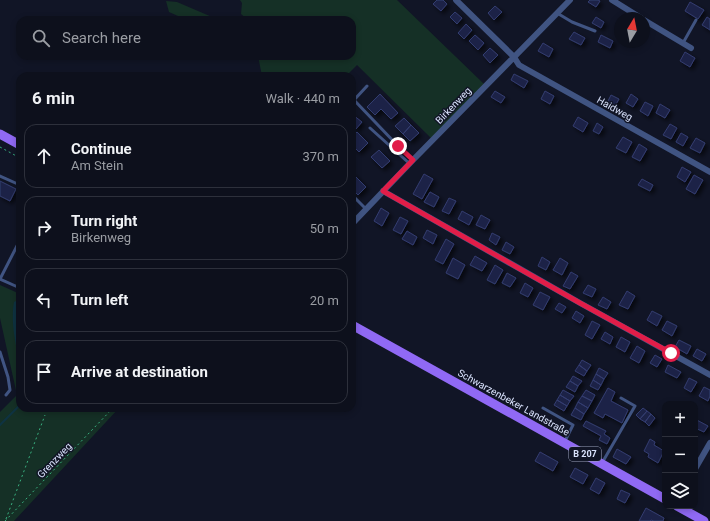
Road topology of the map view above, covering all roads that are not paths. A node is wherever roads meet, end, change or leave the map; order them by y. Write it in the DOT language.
graph roads {
  1 [pos="456,0"];
  2 [pos="570,0"];
  3 [pos="612,0"];
  4 [pos="631,12"];
  5 [pos="557,13"];
  6 [pos="696,20"];
  7 [pos="650,24"];
  8 [pos="595,31"];
  9 [pos="683,43"];
  10 [pos="691,48"];
  11 [pos="514,57"];
  12 [pos="367,86"];
  13 [pos="356,98"];
  14 [pos="356,102"];
  15 [pos="370,128"];
  16 [pos="1,135"];
  17 [pos="16,143"];
  18 [pos="412,162"];
  19 [pos="710,172"];
  20 [pos="0,176"];
  21 [pos="16,183"];
  22 [pos="383,191"];
  23 [pos="356,199"];
  24 [pos="366,210"];
  25 [pos="356,220"];
  26 [pos="16,248"];
  27 [pos="0,279"];
  28 [pos="16,286"];
  29 [pos="356,327"];
  30 [pos="0,352"];
  31 [pos="710,375"];
  32 [pos="6,394"];
  33 [pos="621,398"];
  34 [pos="543,408"];
  35 [pos="564,443"];
  36 [pos="710,443"];
  37 [pos="698,462"];
  38 [pos="602,464"];
  39 [pos="662,497"];
  40 [pos="682,509"];
  41 [pos="704,521"];
  1 -- 11 [label="street, Haidweg"];
  2 -- 5 [label="street, Birkenweg"];
  3 -- 4 [label="street"];
  5 -- 8 [label="lane"];
  5 -- 11 [label="street, Birkenweg"];
  6 -- 9 [label="lane"];
  7 -- 9 [label="street"];
  9 -- 10 [label="street"];
  11 -- 18 [label="street, Birkenweg"];
  11 -- 19 [label="street, Haidweg"];
  12 -- 13 [label="lane"];
  14 -- 18 [label="lane"];
  15 -- 18 [label="lane"];
  16 -- 17 [label="main road"];
  18 -- 22 [label="street, Birkenweg"];
  20 -- 21 [label="lane"];
  22 -- 24 [label="street, Birkenweg"];
  22 -- 31 [label="street"];
  23 -- 24 [label="lane"];
  24 -- 25 [label="street, Birkenweg"];
  26 -- 27 [label="lane"];
  27 -- 28 [label="lane"];
  29 -- 35 [label="main road, Schwarzenbeker Landstraße / B 207"];
  30 -- 32 [label="lane"];
  33 -- 38 [label="lane"];
  34 -- 35 [label="lane"];
  35 -- 38 [label="main road, Schwarzenbeker Landstraße / B 207"];
  36 -- 37 [label="street"];
  38 -- 39 [label="main road, Schwarzenbeker Landstraße / B 207"];
  40 -- 41 [label="main road"];
}
